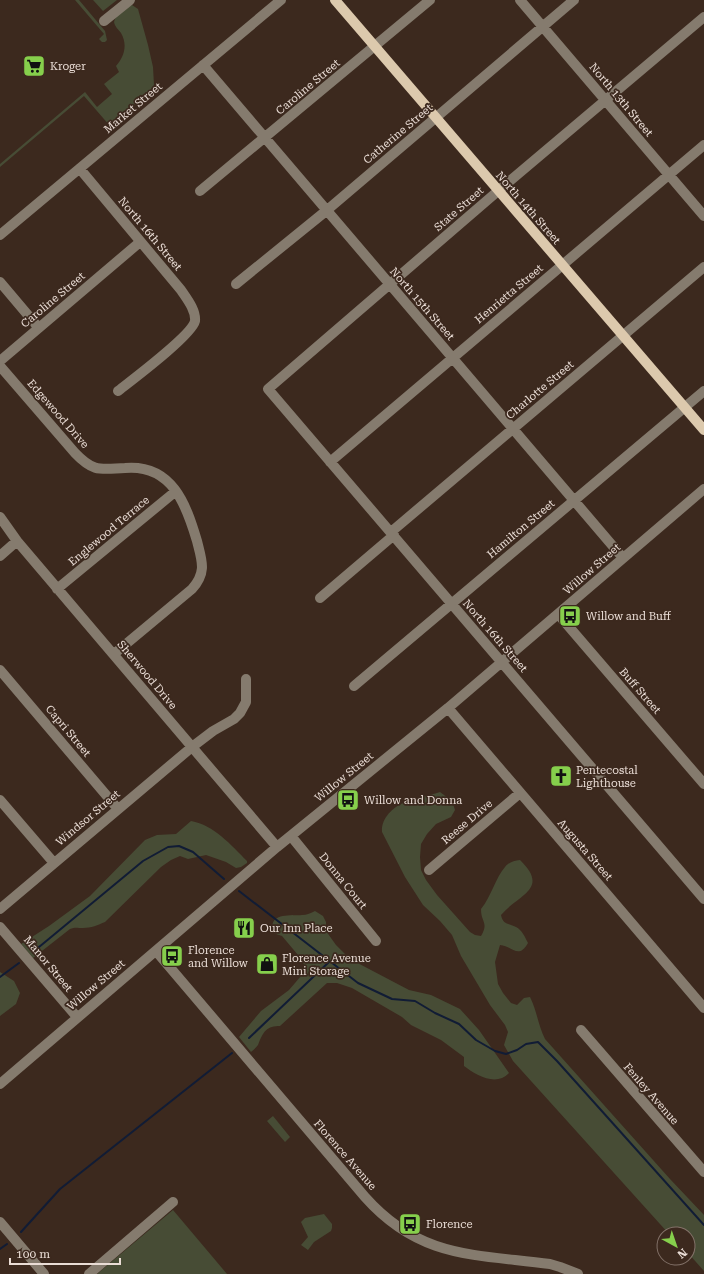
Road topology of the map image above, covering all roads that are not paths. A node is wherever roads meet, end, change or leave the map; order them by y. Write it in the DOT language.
graph roads {
  1 [pos="130,0"];
  2 [pos="281,0"];
  3 [pos="335,0"];
  4 [pos="430,0"];
  5 [pos="520,0"];
  6 [pos="574,0"];
  7 [pos="704,17"];
  8 [pos="104,22"];
  9 [pos="543,26"];
  10 [pos="375,46"];
  11 [pos="203,65"];
  12 [pos="606,101"];
  13 [pos="436,118"];
  14 [pos="265,138"];
  15 [pos="704,145"];
  16 [pos="80,169"];
  17 [pos="669,175"];
  18 [pos="200,191"];
  19 [pos="498,191"];
  20 [pos="326,211"];
  21 [pos="704,216"];
  22 [pos="0,235"];
  23 [pos="140,242"];
  24 [pos="562,265"];
  25 [pos="704,267"];
  26 [pos="0,282"];
  27 [pos="236,284"];
  28 [pos="389,285"];
  29 [pos="38,327"];
  30 [pos="622,336"];
  31 [pos="452,358"];
  32 [pos="0,360"];
  33 [pos="0,366"];
  34 [pos="268,389"];
  35 [pos="118,391"];
  36 [pos="704,391"];
  37 [pos="684,408"];
  38 [pos="513,429"];
  39 [pos="704,430"];
  40 [pos="330,462"];
  41 [pos="704,489"];
  42 [pos="176,491"];
  43 [pos="574,500"];
  44 [pos="0,516"];
  45 [pos="393,534"];
  46 [pos="17,541"];
  47 [pos="0,556"];
  48 [pos="623,558"];
  49 [pos="57,589"];
  50 [pos="320,598"];
  51 [pos="452,604"];
  52 [pos="558,614"];
  53 [pos="114,654"];
  54 [pos="502,662"];
  55 [pos="0,670"];
  56 [pos="246,679"];
  57 [pos="354,686"];
  58 [pos="448,708"];
  59 [pos="192,747"];
  60 [pos="704,784"];
  61 [pos="520,793"];
  62 [pos="0,800"];
  63 [pos="118,808"];
  64 [pos="291,836"];
  65 [pos="278,847"];
  66 [pos="54,863"];
  67 [pos="429,870"];
  68 [pos="700,886"];
  69 [pos="704,899"];
  70 [pos="0,909"];
  71 [pos="0,927"];
  72 [pos="376,941"];
  73 [pos="156,951"];
  74 [pos="704,1008"];
  75 [pos="77,1017"];
  76 [pos="581,1030"];
  77 [pos="0,1084"];
  78 [pos="704,1172"];
  79 [pos="173,1202"];
  80 [pos="0,1222"];
  81 [pos="44,1274"];
  82 [pos="89,1274"];
  83 [pos="578,1274"];
  1 -- 8 [label="street"];
  2 -- 11 [label="street, Market Street"];
  3 -- 10 [label="main road, North 14th Street"];
  4 -- 10 [label="street, Caroline Street"];
  5 -- 9 [label="street, North 13th Street"];
  6 -- 9 [label="street, Catherine Street"];
  7 -- 12 [label="street, State Street"];
  9 -- 12 [label="street, North 13th Street"];
  9 -- 13 [label="street, Catherine Street"];
  10 -- 13 [label="main road, North 14th Street"];
  10 -- 14 [label="street, Caroline Street"];
  11 -- 14 [label="street, North 15th Street"];
  11 -- 16 [label="street, Market Street"];
  12 -- 17 [label="street, North 13th Street"];
  12 -- 19 [label="street, State Street"];
  13 -- 19 [label="main road, North 14th Street"];
  13 -- 20 [label="street, Catherine Street"];
  14 -- 18 [label="street, Caroline Street"];
  14 -- 20 [label="street, North 15th Street"];
  15 -- 17 [label="street, Henrietta Street"];
  16 -- 22 [label="street, Market Street"];
  16 -- 23 [label="street, North 16th Street"];
  17 -- 21 [label="street, North 13th Street"];
  17 -- 24 [label="street, Henrietta Street"];
  19 -- 24 [label="main road, North 14th Street"];
  19 -- 28 [label="street, State Street"];
  20 -- 27 [label="street, Catherine Street"];
  20 -- 28 [label="street, North 15th Street"];
  23 -- 29 [label="street, Caroline Street"];
  23 -- 35 [label="street, North 16th Street"];
  24 -- 30 [label="main road, North 14th Street"];
  24 -- 31 [label="street, Henrietta Street"];
  25 -- 30 [label="street, Charlotte Street"];
  26 -- 29 [label="street"];
  28 -- 31 [label="street, North 15th Street"];
  28 -- 34 [label="street, State Street"];
  29 -- 32 [label="street, Caroline Street"];
  30 -- 37 [label="main road, North 14th Street"];
  30 -- 38 [label="street, Charlotte Street"];
  31 -- 38 [label="street, North 15th Street"];
  31 -- 40 [label="street, Henrietta Street"];
  33 -- 42 [label="street, Edgewood Drive"];
  34 -- 40 [label="street, North 16th Street"];
  36 -- 37 [label="street, Hamilton Street"];
  37 -- 39 [label="main road, North 14th Street"];
  37 -- 43 [label="street, Hamilton Street"];
  38 -- 43 [label="street, North 15th Street"];
  38 -- 45 [label="street, Charlotte Street"];
  40 -- 45 [label="street, North 16th Street"];
  41 -- 48 [label="street, Willow Street"];
  42 -- 49 [label="street, Englewood Terrace"];
  42 -- 53 [label="street, Edgewood Drive"];
  43 -- 48 [label="street, North 15th Street"];
  43 -- 51 [label="street, Hamilton Street"];
  44 -- 46 [label="street, Sherwood Drive"];
  45 -- 50 [label="street, Charlotte Street"];
  45 -- 51 [label="street, North 16th Street"];
  46 -- 47 [label="street"];
  46 -- 49 [label="street, Sherwood Drive"];
  48 -- 52 [label="street, Willow Street"];
  49 -- 53 [label="street, Sherwood Drive"];
  51 -- 54 [label="street, North 16th Street"];
  51 -- 57 [label="street, Hamilton Street"];
  52 -- 54 [label="street, Willow Street"];
  52 -- 60 [label="street, Buff Street"];
  53 -- 59 [label="street, Sherwood Drive"];
  54 -- 58 [label="street, Willow Street"];
  54 -- 68 [label="street, North 16th Street"];
  55 -- 63 [label="street, Capri Street"];
  56 -- 59 [label="street, Windsor Street"];
  58 -- 61 [label="street, Augusta Street"];
  58 -- 64 [label="street, Willow Street"];
  59 -- 63 [label="street, Windsor Street"];
  59 -- 65 [label="street, Sherwood Drive"];
  61 -- 67 [label="street, Reese Drive"];
  61 -- 74 [label="street, Augusta Street"];
  62 -- 66 [label="street"];
  63 -- 66 [label="street, Windsor Street"];
  64 -- 65 [label="street, Willow Street"];
  64 -- 72 [label="street, Donna Court"];
  65 -- 73 [label="street, Willow Street"];
  66 -- 70 [label="street, Windsor Street"];
  68 -- 69 [label="street, North 16th Street"];
  71 -- 75 [label="street, Manor Street"];
  73 -- 75 [label="street, Willow Street"];
  73 -- 83 [label="street, Florence Avenue"];
  75 -- 77 [label="street, Willow Street"];
  76 -- 78 [label="street, Fenley Avenue"];
  79 -- 82 [label="street"];
  80 -- 81 [label="street"];
}
